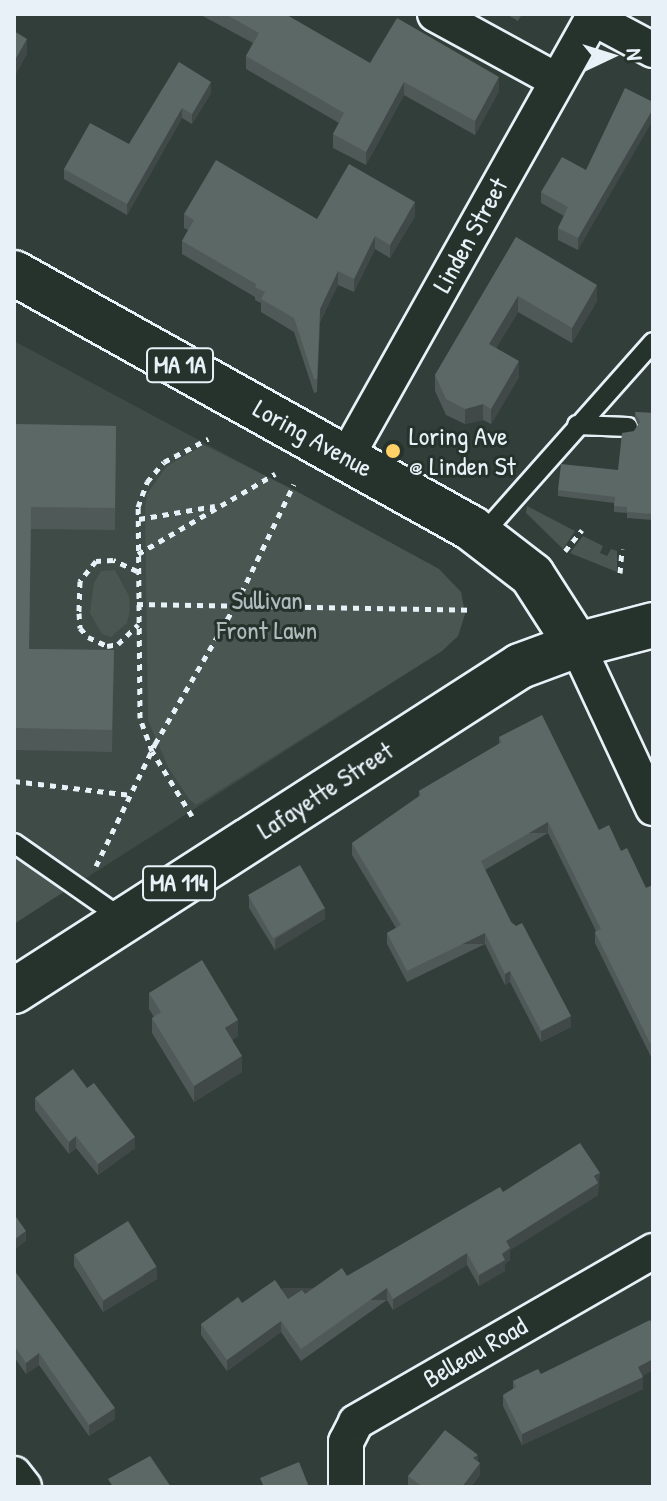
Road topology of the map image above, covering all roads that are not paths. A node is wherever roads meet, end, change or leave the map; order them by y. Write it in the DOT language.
graph roads {
  1 [pos="435,14"];
  2 [pos="594,16"];
  3 [pos="653,50"];
  4 [pos="556,80"];
  5 [pos="14,273"];
  6 [pos="653,342"];
  7 [pos="577,425"];
  8 [pos="628,427"];
  9 [pos="347,456"];
  10 [pos="481,536"];
  11 [pos="653,625"];
  12 [pos="577,645"];
  13 [pos="653,808"];
  14 [pos="14,843"];
  15 [pos="123,919"];
  16 [pos="14,991"];
  17 [pos="653,1251"];
  18 [pos="14,1474"];
  19 [pos="24,1487"];
  20 [pos="346,1487"];
  1 -- 4 [label="street"];
  2 -- 3 [label="street"];
  2 -- 4 [label="street, Linden Street"];
  4 -- 9 [label="street, Linden Street"];
  5 -- 9 [label="main road, Loring Avenue / MA 1A"];
  6 -- 7 [label="lane"];
  7 -- 8 [label="lane"];
  7 -- 10 [label="lane"];
  9 -- 10 [label="main road, Loring Avenue / MA 1A"];
  10 -- 12 [label="main road, Loring Avenue / MA 1A"];
  11 -- 12 [label="main road, Lafayette Street"];
  12 -- 13 [label="street"];
  12 -- 15 [label="main road, Lafayette Street / MA 114"];
  14 -- 15 [label="lane"];
  15 -- 16 [label="main road, Lafayette Street / MA 114"];
  17 -- 20 [label="street, Belleau Road"];
  18 -- 19 [label="street"];
}
